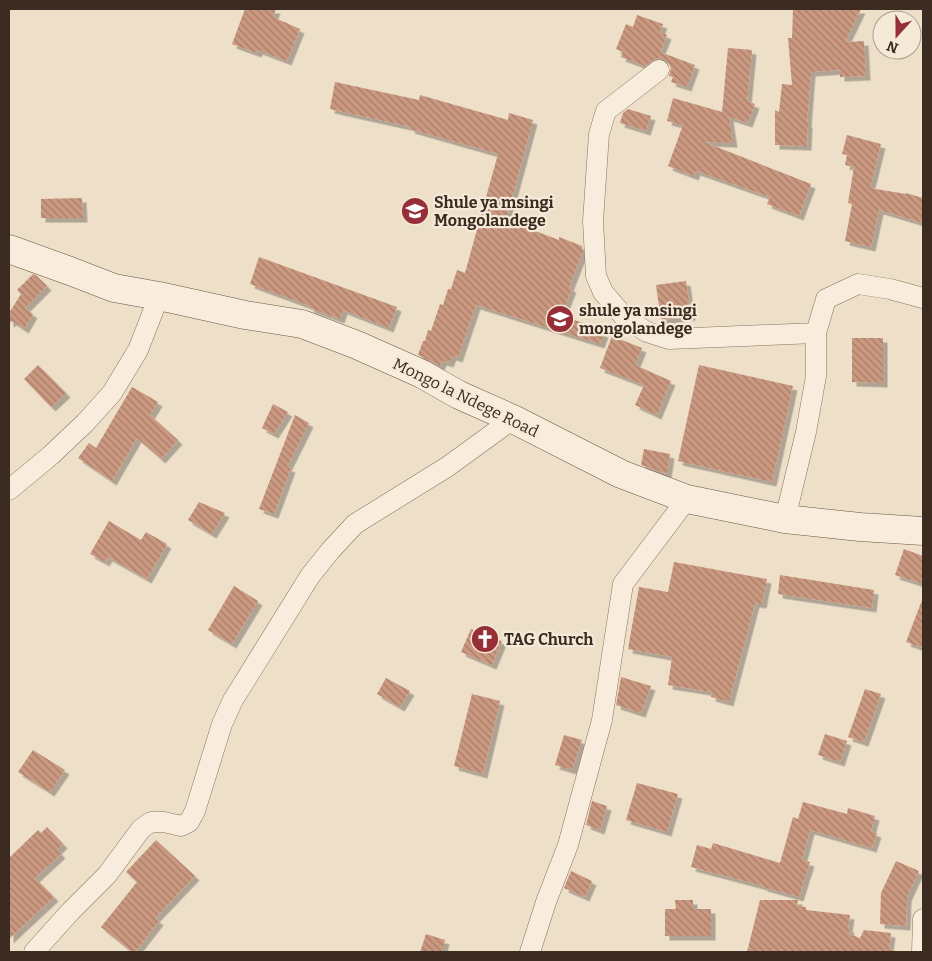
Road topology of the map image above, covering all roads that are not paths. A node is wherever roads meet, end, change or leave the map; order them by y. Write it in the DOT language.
graph roads {
  1 [pos="659,70"];
  2 [pos="9,249"];
  3 [pos="158,296"];
  4 [pos="923,298"];
  5 [pos="816,333"];
  6 [pos="512,420"];
  7 [pos="9,490"];
  8 [pos="687,499"];
  9 [pos="785,520"];
  10 [pos="923,532"];
  11 [pos="923,919"];
  12 [pos="34,952"];
  13 [pos="530,952"];
  14 [pos="922,952"];
  1 -- 5 [label="street"];
  2 -- 3 [label="street, Mongo la Ndege Road"];
  3 -- 6 [label="street, Mongo la Ndege Road"];
  3 -- 7 [label="street"];
  4 -- 5 [label="street"];
  5 -- 9 [label="street"];
  6 -- 8 [label="street, Mongo la Ndege Road"];
  6 -- 12 [label="street"];
  8 -- 9 [label="street, Mongo la Ndege Road"];
  8 -- 13 [label="street"];
  9 -- 10 [label="street, Mongo la Ndege Road"];
  11 -- 14 [label="street"];
}
